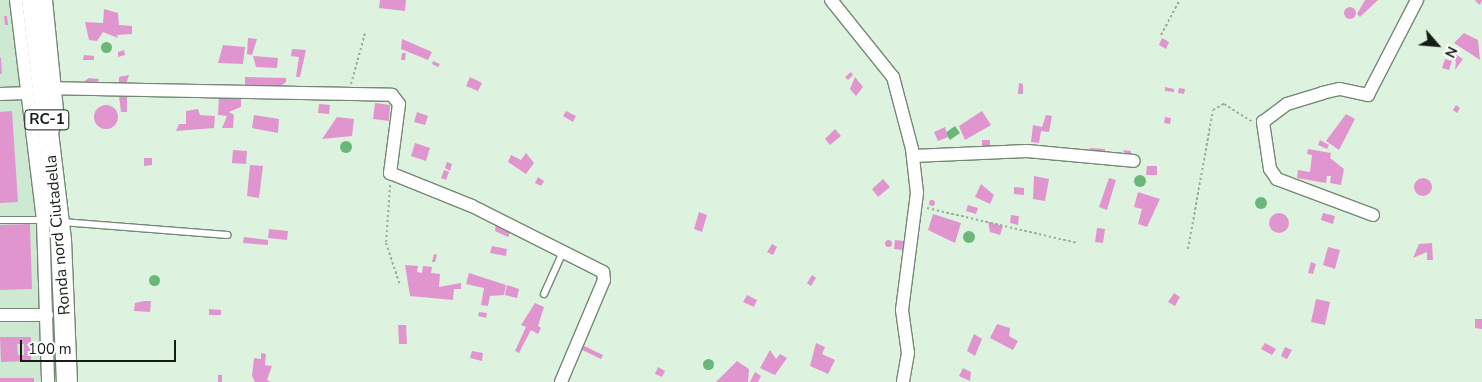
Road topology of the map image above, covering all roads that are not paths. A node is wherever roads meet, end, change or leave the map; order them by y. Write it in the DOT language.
graph roads {
  1 [pos="16,0"];
  2 [pos="32,0"];
  3 [pos="46,0"];
  4 [pos="831,0"];
  5 [pos="1416,0"];
  6 [pos="40,89"];
  7 [pos="0,94"];
  8 [pos="913,156"];
  9 [pos="1134,161"];
  10 [pos="1373,215"];
  11 [pos="0,220"];
  12 [pos="51,221"];
  13 [pos="227,235"];
  14 [pos="563,252"];
  15 [pos="544,294"];
  16 [pos="0,315"];
  17 [pos="46,315"];
  18 [pos="48,382"];
  19 [pos="67,382"];
  20 [pos="561,382"];
  21 [pos="903,382"];
  1 -- 6 [label="street"];
  2 -- 6 [label="main road, Ronda nord Ciutadella / RC-1"];
  3 -- 6 [label="street"];
  4 -- 8 [label="street"];
  5 -- 10 [label="street"];
  6 -- 7 [label="street"];
  6 -- 12 [label="street"];
  6 -- 12 [label="main road, Ronda nord Ciutadella / RC-1"];
  6 -- 14 [label="street"];
  8 -- 9 [label="street"];
  8 -- 21 [label="street"];
  11 -- 12 [label="lane"];
  12 -- 13 [label="lane"];
  12 -- 17 [label="street"];
  12 -- 19 [label="main road, Ronda nord Ciutadella / RC-1"];
  14 -- 15 [label="lane"];
  14 -- 20 [label="street"];
  16 -- 17 [label="street"];
  17 -- 18 [label="street"];
}
